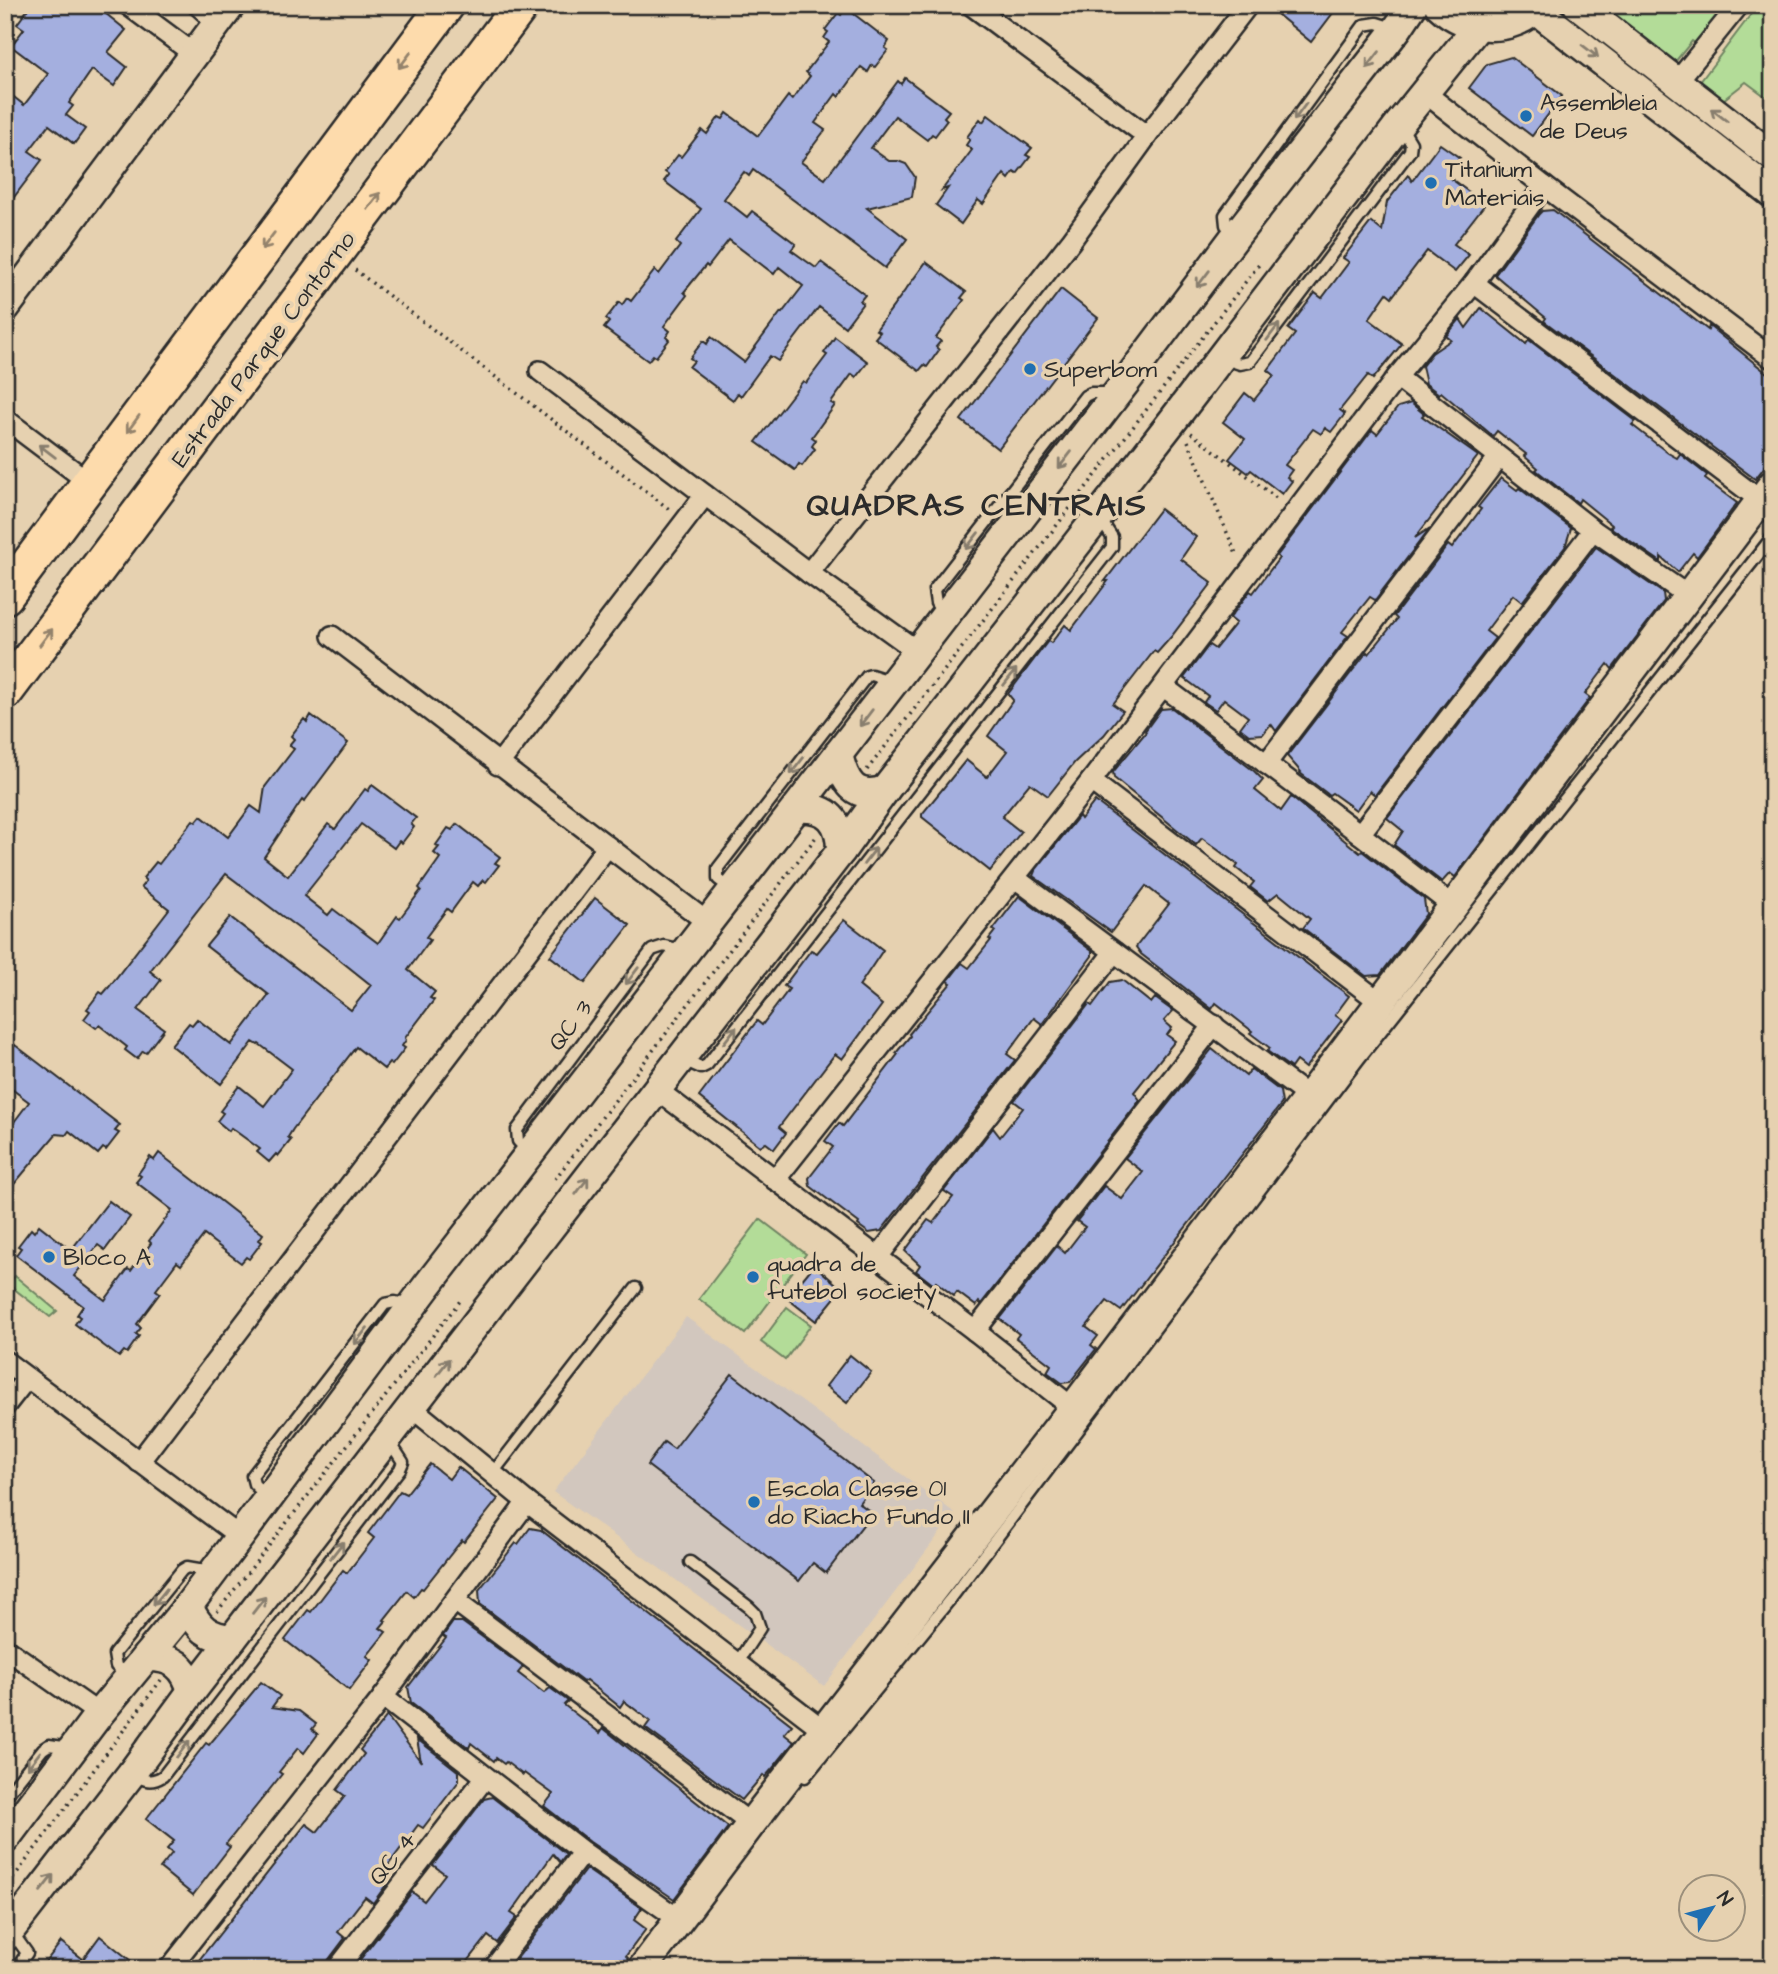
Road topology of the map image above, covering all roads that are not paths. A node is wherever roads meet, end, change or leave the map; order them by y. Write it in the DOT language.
graph roads {
  1 [pos="128,5"];
  2 [pos="191,5"];
  3 [pos="446,5"];
  4 [pos="521,5"];
  5 [pos="1248,5"];
  6 [pos="1413,5"];
  7 [pos="1439,5"];
  8 [pos="1578,5"];
  9 [pos="1739,5"];
  10 [pos="973,6"];
  11 [pos="1538,8"];
  12 [pos="223,16"];
  13 [pos="1478,26"];
  14 [pos="194,54"];
  15 [pos="1676,83"];
  16 [pos="1424,92"];
  17 [pos="1147,136"];
  18 [pos="1773,157"];
  19 [pos="1544,186"];
  20 [pos="1773,194"];
  21 [pos="1474,283"];
  22 [pos="5,308"];
  23 [pos="1773,359"];
  24 [pos="540,371"];
  25 [pos="1397,377"];
  26 [pos="5,419"];
  27 [pos="1498,458"];
  28 [pos="90,483"];
  29 [pos="1766,492"];
  30 [pos="705,495"];
  31 [pos="1098,516"];
  32 [pos="1593,530"];
  33 [pos="1773,536"];
  34 [pos="809,573"];
  35 [pos="5,596"];
  36 [pos="1687,596"];
  37 [pos="332,636"];
  38 [pos="917,652"];
  39 [pos="893,682"];
  40 [pos="1164,687"];
  41 [pos="5,692"];
  42 [pos="838,754"];
  43 [pos="1266,764"];
  44 [pos="498,765"];
  45 [pos="1091,781"];
  46 [pos="885,790"];
  47 [pos="797,808"];
  48 [pos="1360,834"];
  49 [pos="607,847"];
  50 [pos="841,851"];
  51 [pos="1015,878"];
  52 [pos="733,891"];
  53 [pos="1454,907"];
  54 [pos="707,922"];
  55 [pos="1114,951"];
  56 [pos="1380,1002"];
  57 [pos="1214,1025"];
  58 [pos="679,1058"];
  59 [pos="656,1089"];
  60 [pos="1309,1097"];
  61 [pos="775,1180"];
  62 [pos="877,1258"];
  63 [pos="636,1288"];
  64 [pos="975,1331"];
  65 [pos="5,1361"];
  66 [pos="27,1378"];
  67 [pos="5,1406"];
  68 [pos="411,1408"];
  69 [pos="1073,1408"];
  70 [pos="388,1439"];
  71 [pos="139,1462"];
  72 [pos="492,1474"];
  73 [pos="527,1502"];
  74 [pos="239,1536"];
  75 [pos="690,1562"];
  76 [pos="214,1572"];
  77 [pos="455,1601"];
  78 [pos="188,1606"];
  79 [pos="232,1639"];
  80 [pos="5,1648"];
  81 [pos="737,1663"];
  82 [pos="138,1667"];
  83 [pos="192,1691"];
  84 [pos="383,1698"];
  85 [pos="99,1714"];
  86 [pos="825,1731"];
  87 [pos="74,1749"];
  88 [pos="131,1774"];
  89 [pos="485,1778"];
  90 [pos="802,1780"];
  91 [pos="5,1797"];
  92 [pos="751,1824"];
  93 [pos="6,1836"];
  94 [pos="583,1852"];
  95 [pos="680,1920"];
  96 [pos="8,1933"];
  97 [pos="16,1969"];
  98 [pos="169,1969"];
  99 [pos="337,1969"];
  100 [pos="494,1969"];
  101 [pos="642,1969"];
  1 -- 14 [label="street"];
  2 -- 12 [label="lane"];
  3 -- 28 [label="highway, one-way"];
  41 -- 4 [label="highway, Estrada Parque Contorno, one-way"];
  5 -- 17 [label="street"];
  6 -- 38 [label="main road, one-way"];
  7 -- 13 [label="main road"];
  8 -- 15 [label="main road"];
  9 -- 15 [label="street"];
  10 -- 17 [label="street"];
  11 -- 13 [label="main road"];
  11 -- 20 [label="main road, one-way"];
  12 -- 14 [label="main road"];
  13 -- 16 [label="main road"];
  14 -- 22 [label="main road"];
  18 -- 15 [label="main road, one-way"];
  16 -- 19 [label="street"];
  31 -- 16 [label="main road, one-way"];
  17 -- 34 [label="street"];
  19 -- 21 [label="street"];
  19 -- 23 [label="street"];
  21 -- 25 [label="street"];
  21 -- 29 [label="street"];
  24 -- 30 [label="street"];
  25 -- 27 [label="street"];
  25 -- 40 [label="street"];
  28 -- 26 [label="street, one-way"];
  27 -- 32 [label="street"];
  27 -- 43 [label="street"];
  28 -- 35 [label="highway"];
  29 -- 36 [label="main road"];
  30 -- 34 [label="street"];
  30 -- 44 [label="street"];
  31 -- 46 [label="main road"];
  58 -- 31 [label="lane, one-way"];
  32 -- 36 [label="street"];
  32 -- 48 [label="street"];
  33 -- 90 [label="lane"];
  34 -- 38 [label="street"];
  36 -- 53 [label="main road"];
  37 -- 44 [label="street"];
  38 -- 39 [label="main road"];
  39 -- 42 [label="main road, one-way"];
  39 -- 52 [label="lane, one-way"];
  40 -- 43 [label="street"];
  40 -- 45 [label="street"];
  42 -- 46 [label="main road"];
  42 -- 47 [label="main road"];
  43 -- 48 [label="street"];
  44 -- 49 [label="street"];
  45 -- 51 [label="street"];
  45 -- 56 [label="street"];
  46 -- 50 [label="main road"];
  47 -- 50 [label="main road"];
  47 -- 52 [label="main road"];
  48 -- 53 [label="street"];
  49 -- 54 [label="street"];
  49 -- 71 [label="street"];
  50 -- 58 [label="main road"];
  51 -- 55 [label="street"];
  51 -- 61 [label="street"];
  52 -- 54 [label="main road"];
  53 -- 56 [label="main road"];
  54 -- 74 [label="main road, one-way"];
  55 -- 57 [label="street"];
  55 -- 62 [label="street"];
  56 -- 60 [label="main road"];
  57 -- 60 [label="street"];
  57 -- 64 [label="street"];
  58 -- 59 [label="main road"];
  59 -- 61 [label="street"];
  68 -- 59 [label="main road, one-way"];
  60 -- 69 [label="main road"];
  61 -- 62 [label="street"];
  62 -- 64 [label="street"];
  63 -- 72 [label="lane"];
  64 -- 69 [label="street"];
  65 -- 66 [label="street"];
  66 -- 67 [label="street"];
  66 -- 71 [label="street"];
  68 -- 70 [label="main road"];
  68 -- 72 [label="street"];
  69 -- 86 [label="main road"];
  79 -- 70 [label="main road, one-way"];
  88 -- 70 [label="lane, one-way"];
  71 -- 74 [label="street"];
  72 -- 73 [label="street"];
  73 -- 77 [label="street"];
  73 -- 81 [label="street"];
  74 -- 76 [label="main road"];
  75 -- 81 [label="lane"];
  76 -- 78 [label="main road"];
  76 -- 82 [label="lane, one-way"];
  77 -- 84 [label="street"];
  77 -- 92 [label="street"];
  78 -- 79 [label="main road"];
  78 -- 82 [label="main road"];
  79 -- 83 [label="main road"];
  80 -- 85 [label="street"];
  81 -- 86 [label="street"];
  82 -- 83 [label="main road"];
  82 -- 85 [label="main road"];
  83 -- 88 [label="main road"];
  84 -- 89 [label="street"];
  84 -- 98 [label="street"];
  85 -- 87 [label="main road"];
  86 -- 92 [label="main road"];
  87 -- 91 [label="lane, one-way"];
  87 -- 93 [label="main road"];
  96 -- 88 [label="main road, one-way"];
  89 -- 94 [label="street"];
  89 -- 99 [label="street, QC 4"];
  92 -- 95 [label="main road"];
  94 -- 95 [label="street"];
  94 -- 100 [label="street"];
  95 -- 101 [label="main road"];
  96 -- 97 [label="lane"];
}
